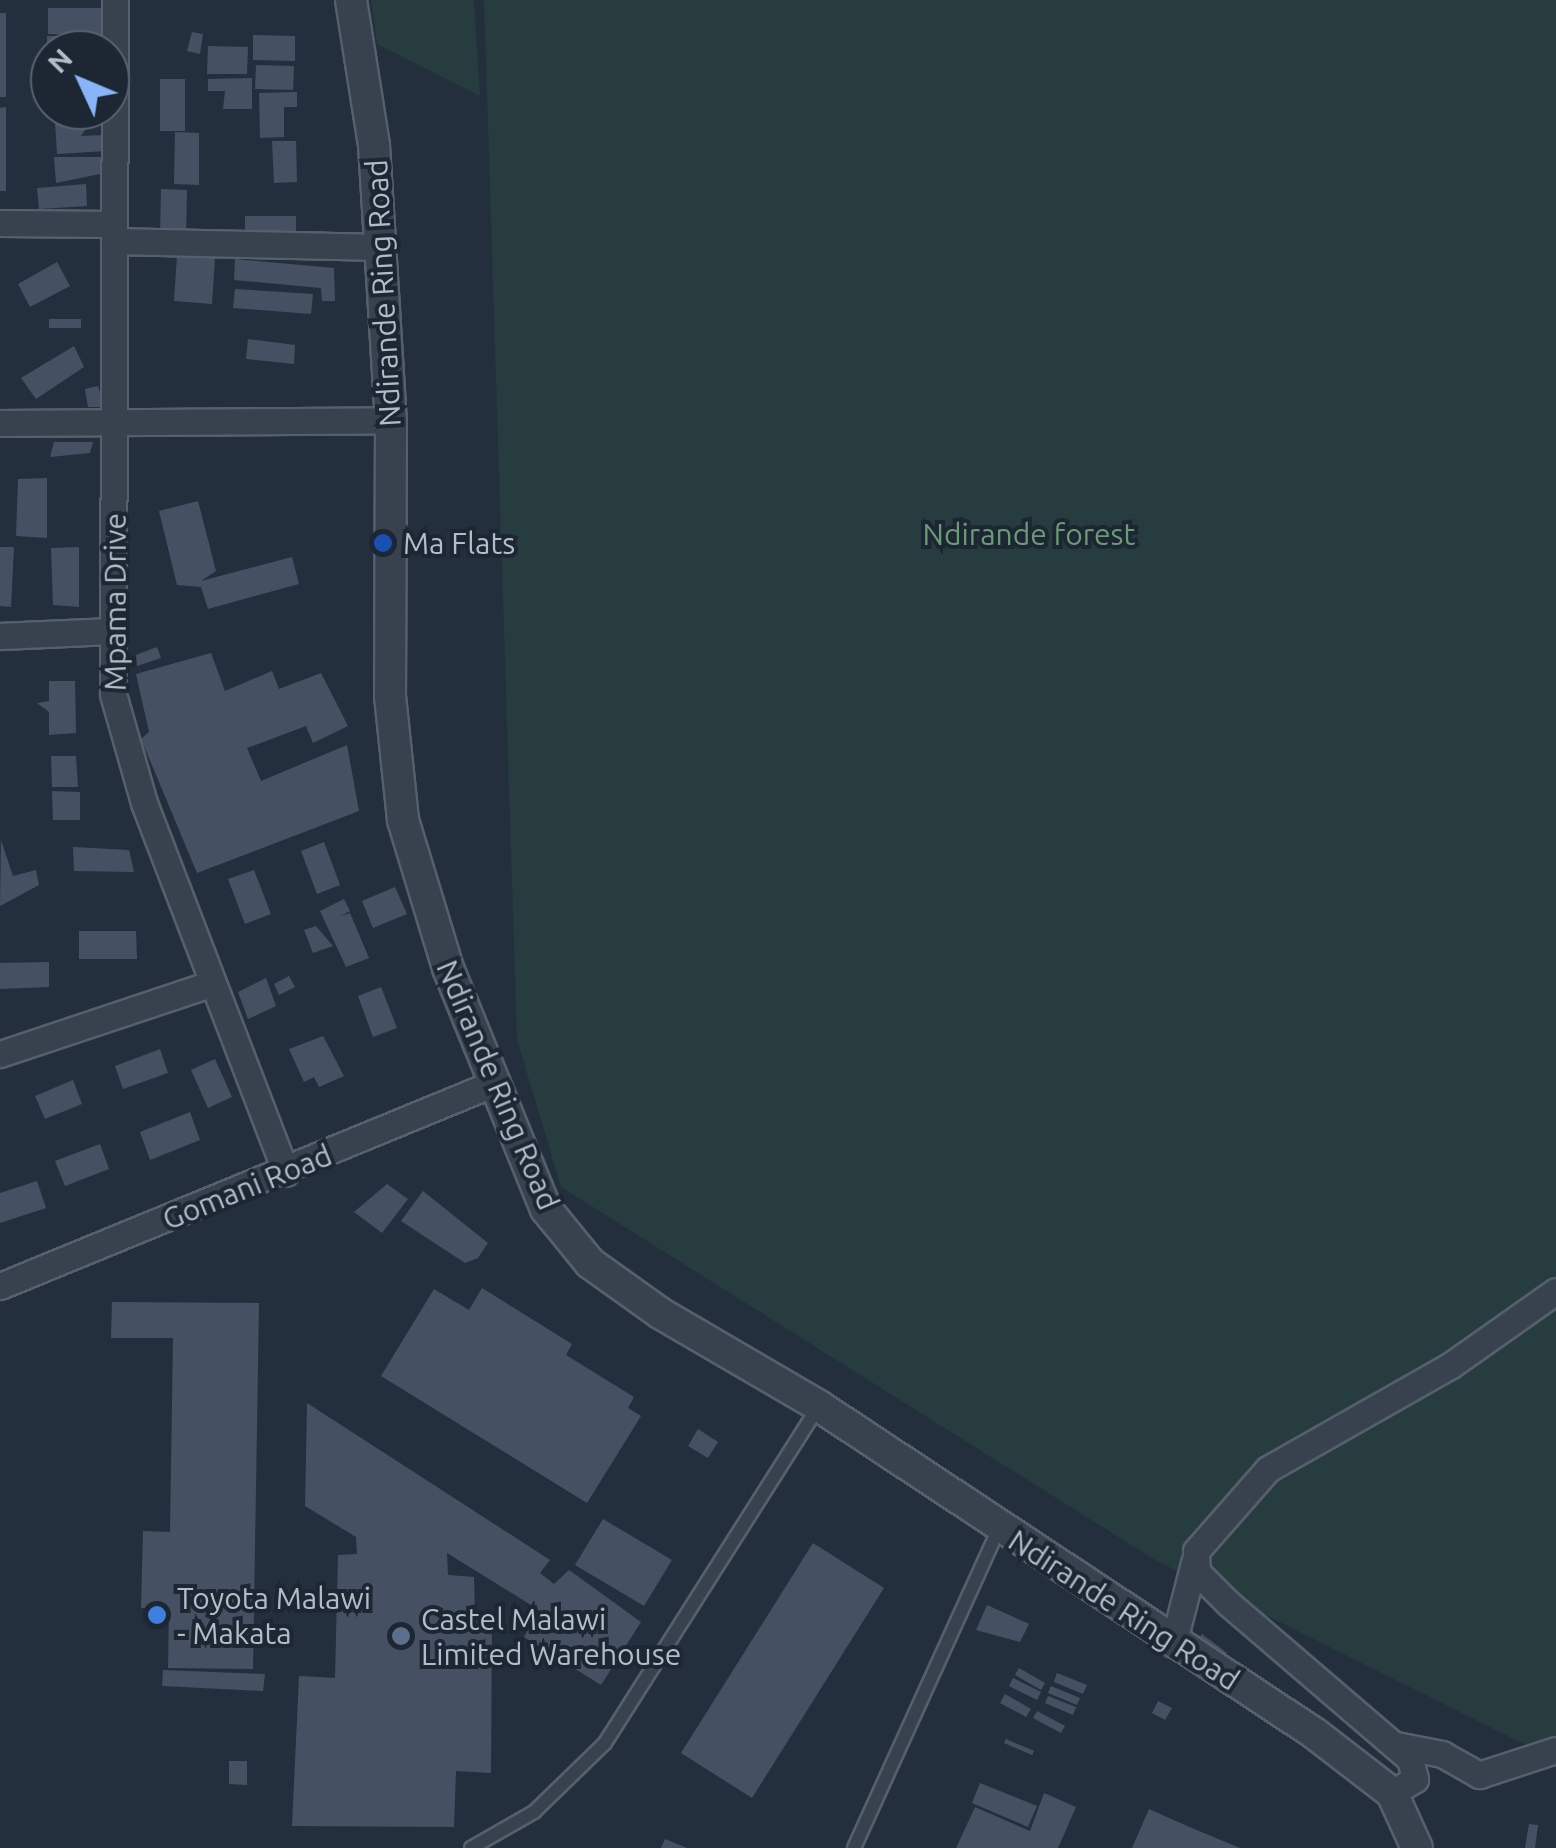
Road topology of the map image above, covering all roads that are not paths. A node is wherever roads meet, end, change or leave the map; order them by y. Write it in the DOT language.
graph roads {
  1 [pos="115,0"];
  2 [pos="351,0"];
  3 [pos="0,223"];
  4 [pos="114,232"];
  5 [pos="380,247"];
  6 [pos="391,420"];
  7 [pos="0,423"];
  8 [pos="119,423"];
  9 [pos="110,631"];
  10 [pos="0,636"];
  11 [pos="211,984"];
  12 [pos="0,1054"];
  13 [pos="492,1084"];
  14 [pos="286,1173"];
  15 [pos="0,1286"];
  16 [pos="1556,1291"];
  17 [pos="819,1406"];
  18 [pos="999,1528"];
  19 [pos="1194,1564"];
  20 [pos="1173,1644"];
  21 [pos="1396,1745"];
  22 [pos="1556,1750"];
  23 [pos="1392,1793"];
  24 [pos="471,1848"];
  25 [pos="854,1848"];
  26 [pos="1417,1848"];
  1 -- 4 [label="street, Mpama Drive"];
  2 -- 5 [label="street, Ndirande Ring Road"];
  3 -- 4 [label="street"];
  4 -- 5 [label="street"];
  4 -- 8 [label="street, Mpama Drive"];
  5 -- 6 [label="street, Ndirande Ring Road"];
  6 -- 8 [label="street"];
  6 -- 13 [label="street, Ndirande Ring Road"];
  7 -- 8 [label="street"];
  8 -- 9 [label="street, Mpama Drive"];
  9 -- 10 [label="street"];
  9 -- 11 [label="street, Mpama Drive"];
  11 -- 12 [label="street"];
  11 -- 14 [label="street, Mpama Drive"];
  13 -- 14 [label="street, Gomani Road"];
  13 -- 17 [label="street, Ndirande Ring Road"];
  14 -- 15 [label="street, Gomani Road"];
  16 -- 19 [label="street"];
  17 -- 18 [label="street, Ndirande Ring Road"];
  17 -- 24 [label="lane"];
  18 -- 20 [label="street, Ndirande Ring Road"];
  18 -- 25 [label="lane"];
  19 -- 20 [label="street"];
  19 -- 21 [label="street"];
  20 -- 23 [label="street, Ndirande Ring Road"];
  21 -- 22 [label="street"];
  21 -- 23 [label="street"];
  23 -- 26 [label="street"];
}
